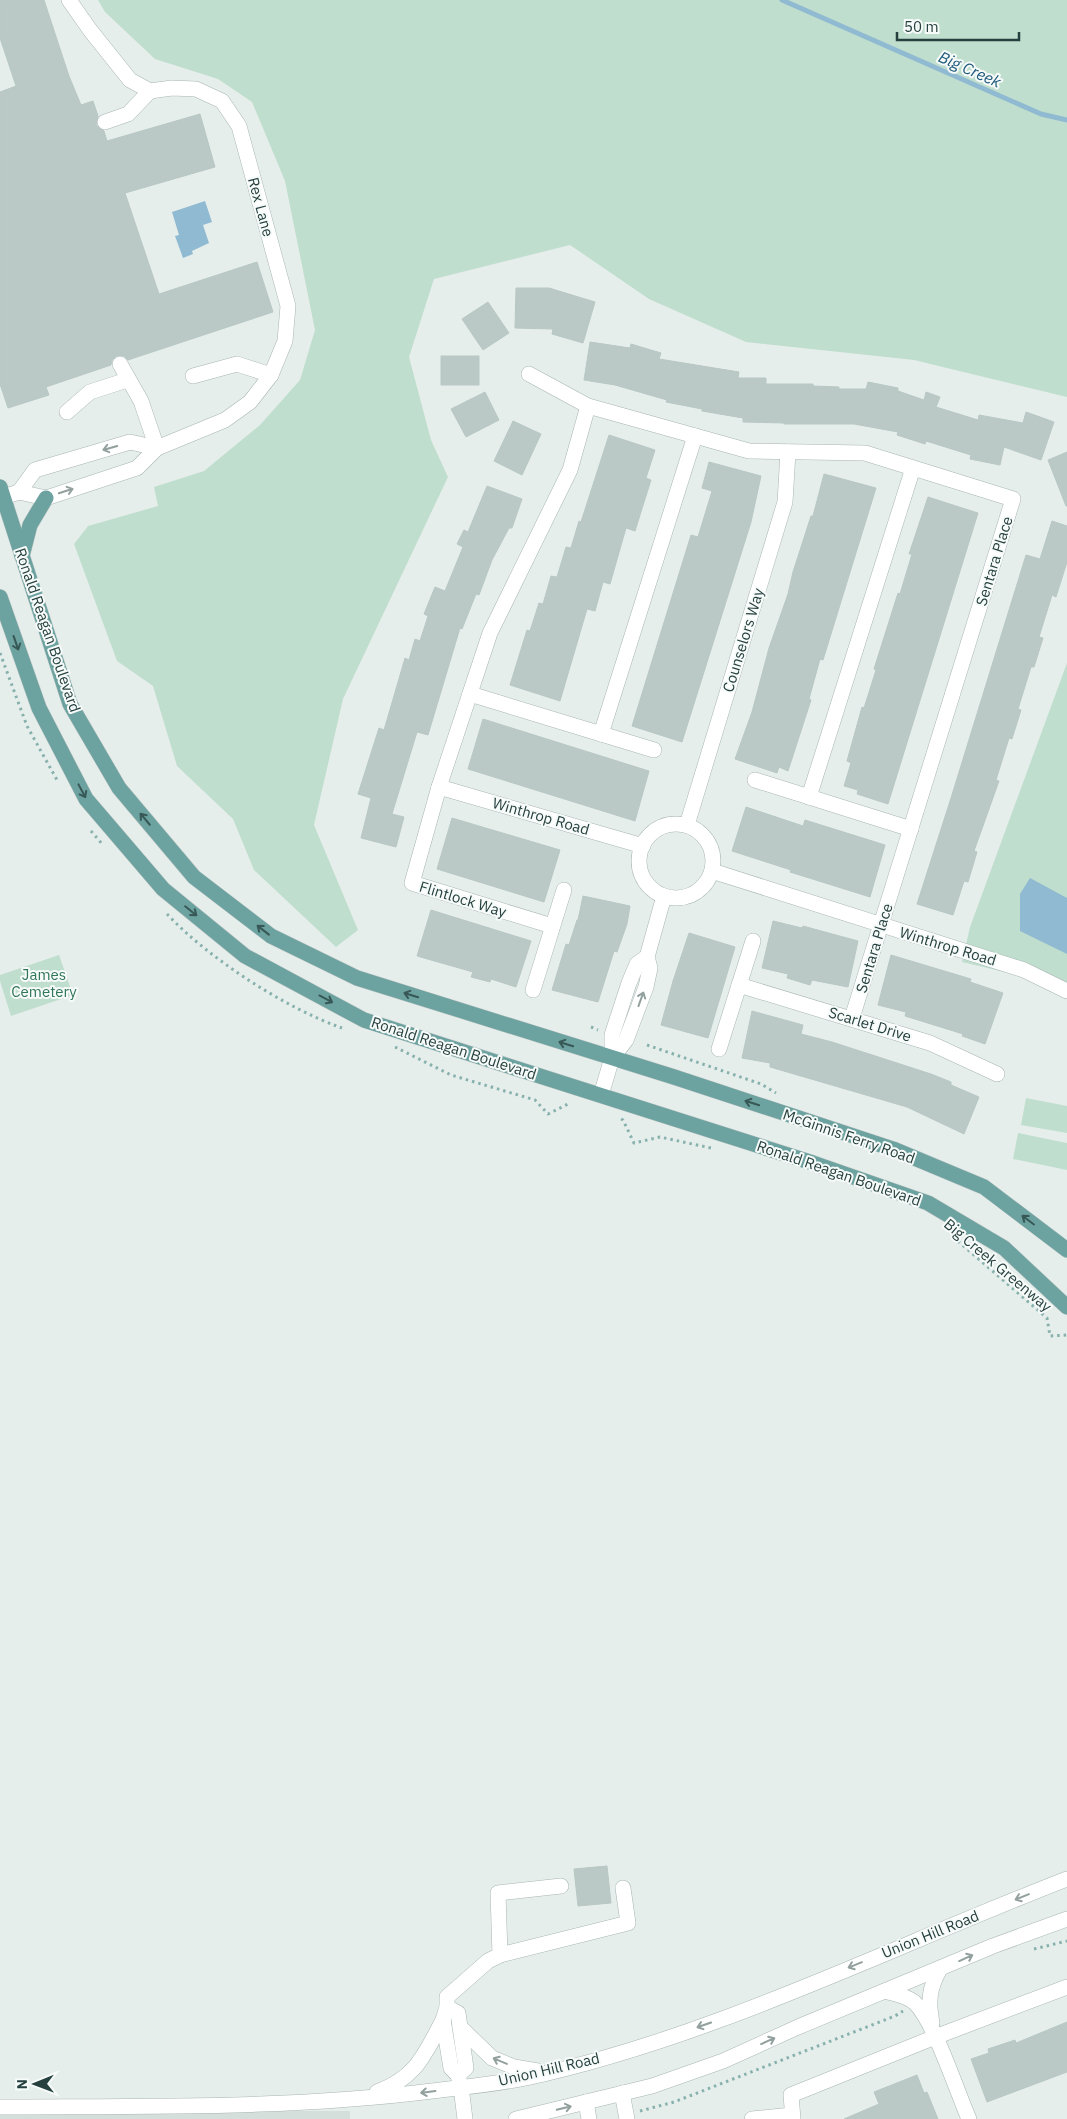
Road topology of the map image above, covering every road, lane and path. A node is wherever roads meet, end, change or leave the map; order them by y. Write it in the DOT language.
graph roads {
  1 [pos="69,0"];
  2 [pos="150,91"];
  3 [pos="105,122"];
  4 [pos="120,364"];
  5 [pos="529,374"];
  6 [pos="271,375"];
  7 [pos="193,376"];
  8 [pos="127,380"];
  9 [pos="588,406"];
  10 [pos="67,412"];
  11 [pos="695,436"];
  12 [pos="158,448"];
  13 [pos="788,452"];
  14 [pos="913,468"];
  15 [pos="19,492"];
  16 [pos="1,494"];
  17 [pos="46,498"];
  18 [pos="22,557"];
  19 [pos="0,597"];
  20 [pos="470,694"];
  21 [pos="601,734"];
  22 [pos="654,750"];
  23 [pos="755,780"];
  24 [pos="439,787"];
  25 [pos="809,797"];
  26 [pos="687,825"];
  27 [pos="911,829"];
  28 [pos="643,846"];
  29 [pos="712,871"];
  30 [pos="564,890"];
  31 [pos="664,896"];
  32 [pos="881,925"];
  33 [pos="552,926"];
  34 [pos="752,941"];
  35 [pos="740,985"];
  36 [pos="533,990"];
  37 [pos="1067,991"];
  38 [pos="852,1018"];
  39 [pos="719,1049"];
  40 [pos="612,1058"];
  41 [pos="997,1074"];
  42 [pos="601,1095"];
  43 [pos="578,1106"];
  44 [pos="548,1114"];
  45 [pos="614,1117"];
  46 [pos="716,1149"];
  47 [pos="946,1233"];
  48 [pos="1067,1250"];
  49 [pos="1067,1306"];
  50 [pos="1067,1334"];
  51 [pos="1067,1879"];
  52 [pos="561,1886"];
  53 [pos="623,1888"];
  54 [pos="1067,1919"];
  55 [pos="1067,1941"];
  56 [pos="1032,1950"];
  57 [pos="500,1955"];
  58 [pos="940,1969"];
  59 [pos="1067,1987"];
  60 [pos="885,1991"];
  61 [pos="915,2003"];
  62 [pos="445,2013"];
  63 [pos="460,2027"];
  64 [pos="935,2037"];
  65 [pos="547,2072"];
  66 [pos="459,2081"];
  67 [pos="622,2093"];
  68 [pos="352,2101"];
  69 [pos="586,2102"];
  70 [pos="0,2108"];
  71 [pos="626,2117"];
  72 [pos="793,2117"];
  73 [pos="465,2119"];
  74 [pos="516,2119"];
  75 [pos="589,2119"];
  76 [pos="752,2119"];
  77 [pos="968,2119"];
  1 -- 2 [label="street"];
  2 -- 3 [label="street"];
  2 -- 6 [label="street, Rex Lane"];
  4 -- 8 [label="street"];
  5 -- 9 [label="street, Sentara Place"];
  6 -- 7 [label="street"];
  6 -- 12 [label="street, Rex Lane"];
  8 -- 10 [label="street"];
  8 -- 12 [label="street"];
  9 -- 11 [label="street, Sentara Place"];
  9 -- 20 [label="street"];
  11 -- 13 [label="street, Sentara Place"];
  11 -- 21 [label="street"];
  12 -- 15 [label="street, one-way"];
  17 -- 12 [label="street, Rex Lane, one-way"];
  13 -- 14 [label="street, Sentara Place"];
  13 -- 26 [label="street, Counselors Way"];
  14 -- 25 [label="street"];
  14 -- 27 [label="street, Sentara Place"];
  15 -- 16 [label="street"];
  15 -- 17 [label="street"];
  16 -- 18 [label="main road, Ronald Reagan Boulevard"];
  17 -- 18 [label="main road"];
  40 -- 18 [label="main road, Ronald Reagan Boulevard, one-way"];
  19 -- 42 [label="main road, Ronald Reagan Boulevard, one-way"];
  20 -- 21 [label="street"];
  20 -- 24 [label="street"];
  21 -- 22 [label="street"];
  23 -- 25 [label="street"];
  24 -- 28 [label="street, Winthrop Road"];
  24 -- 33 [label="street, Flintlock Way"];
  25 -- 27 [label="street"];
  26 -- 28 [label="street"];
  26 -- 29 [label="street"];
  27 -- 32 [label="street, Sentara Place"];
  28 -- 31 [label="street"];
  29 -- 31 [label="street"];
  29 -- 32 [label="street, Winthrop Road"];
  30 -- 33 [label="street"];
  31 -- 40 [label="street"];
  32 -- 37 [label="street, Winthrop Road"];
  32 -- 38 [label="street, Sentara Place"];
  33 -- 36 [label="street"];
  34 -- 35 [label="street"];
  35 -- 38 [label="street, Scarlet Drive"];
  35 -- 39 [label="street"];
  38 -- 41 [label="street, Scarlet Drive"];
  40 -- 42 [label="street"];
  48 -- 40 [label="main road, McGinnis Ferry Road, one-way"];
  42 -- 49 [label="main road, Ronald Reagan Boulevard"];
  43 -- 44 [label="path"];
  45 -- 46 [label="path"];
  47 -- 50 [label="path, Big Creek Greenway"];
  51 -- 65 [label="street, Union Hill Road, one-way"];
  52 -- 57 [label="street"];
  53 -- 57 [label="street"];
  58 -- 54 [label="street, one-way"];
  55 -- 56 [label="path"];
  57 -- 62 [label="street"];
  58 -- 60 [label="street"];
  58 -- 64 [label="street"];
  59 -- 64 [label="street"];
  60 -- 61 [label="street"];
  67 -- 60 [label="street, one-way"];
  61 -- 64 [label="street"];
  61 -- 71 [label="path"];
  62 -- 63 [label="street"];
  62 -- 66 [label="street"];
  62 -- 68 [label="street"];
  65 -- 63 [label="street, one-way"];
  63 -- 66 [label="street"];
  64 -- 72 [label="street"];
  64 -- 77 [label="street"];
  65 -- 66 [label="street, Union Hill Road"];
  66 -- 68 [label="street, Union Hill Road, one-way"];
  66 -- 73 [label="street"];
  67 -- 69 [label="street"];
  67 -- 71 [label="street"];
  68 -- 70 [label="street, Union Hill Road"];
  74 -- 69 [label="street, one-way"];
  69 -- 75 [label="street"];
  72 -- 76 [label="street"];
}
